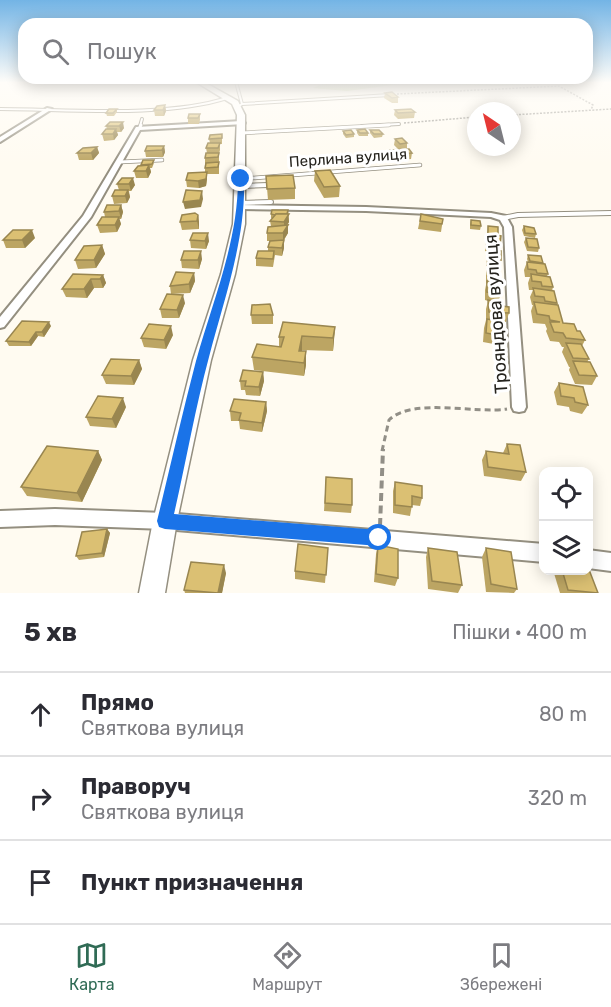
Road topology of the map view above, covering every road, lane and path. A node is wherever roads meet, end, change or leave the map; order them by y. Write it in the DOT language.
graph roads {
  1 [pos="0,110"];
  2 [pos="16,110"];
  3 [pos="48,110"];
  4 [pos="232,110"];
  5 [pos="234,110"];
  6 [pos="238,110"];
  7 [pos="267,110"];
  8 [pos="591,110"];
  9 [pos="611,110"];
  10 [pos="238,113"];
  11 [pos="521,114"];
  12 [pos="467,118"];
  13 [pos="399,124"];
  14 [pos="0,140"];
  15 [pos="162,160"];
  16 [pos="120,162"];
  17 [pos="420,165"];
  18 [pos="268,185"];
  19 [pos="241,194"];
  20 [pos="271,202"];
  21 [pos="611,213"];
  22 [pos="503,218"];
  23 [pos="0,324"];
  24 [pos="519,407"];
  25 [pos="0,519"];
  26 [pos="165,521"];
  27 [pos="379,538"];
  28 [pos="539,553"];
  29 [pos="593,560"];
  30 [pos="611,562"];
  31 [pos="152,593"];
  1 -- 2 [label="lane"];
  3 -- 14 [label="street"];
  4 -- 10 [label="lane"];
  5 -- 10 [label="main road"];
  6 -- 10 [label="lane"];
  7 -- 10 [label="lane"];
  8 -- 9 [label="path"];
  8 -- 11 [label="path"];
  10 -- 13 [label="lane"];
  10 -- 16 [label="street"];
  10 -- 19 [label="main road"];
  12 -- 13 [label="path"];
  15 -- 16 [label="lane"];
  16 -- 23 [label="street"];
  17 -- 19 [label="lane, Перлина вулиця"];
  18 -- 19 [label="lane"];
  19 -- 20 [label="lane"];
  19 -- 22 [label="street"];
  19 -- 26 [label="main road"];
  21 -- 22 [label="lane"];
  22 -- 24 [label="street, Трояндова вулиця"];
  24 -- 27 [label="path"];
  25 -- 26 [label="street"];
  26 -- 27 [label="street"];
  26 -- 31 [label="main road"];
  27 -- 28 [label="street"];
  29 -- 30 [label="street"];
}
